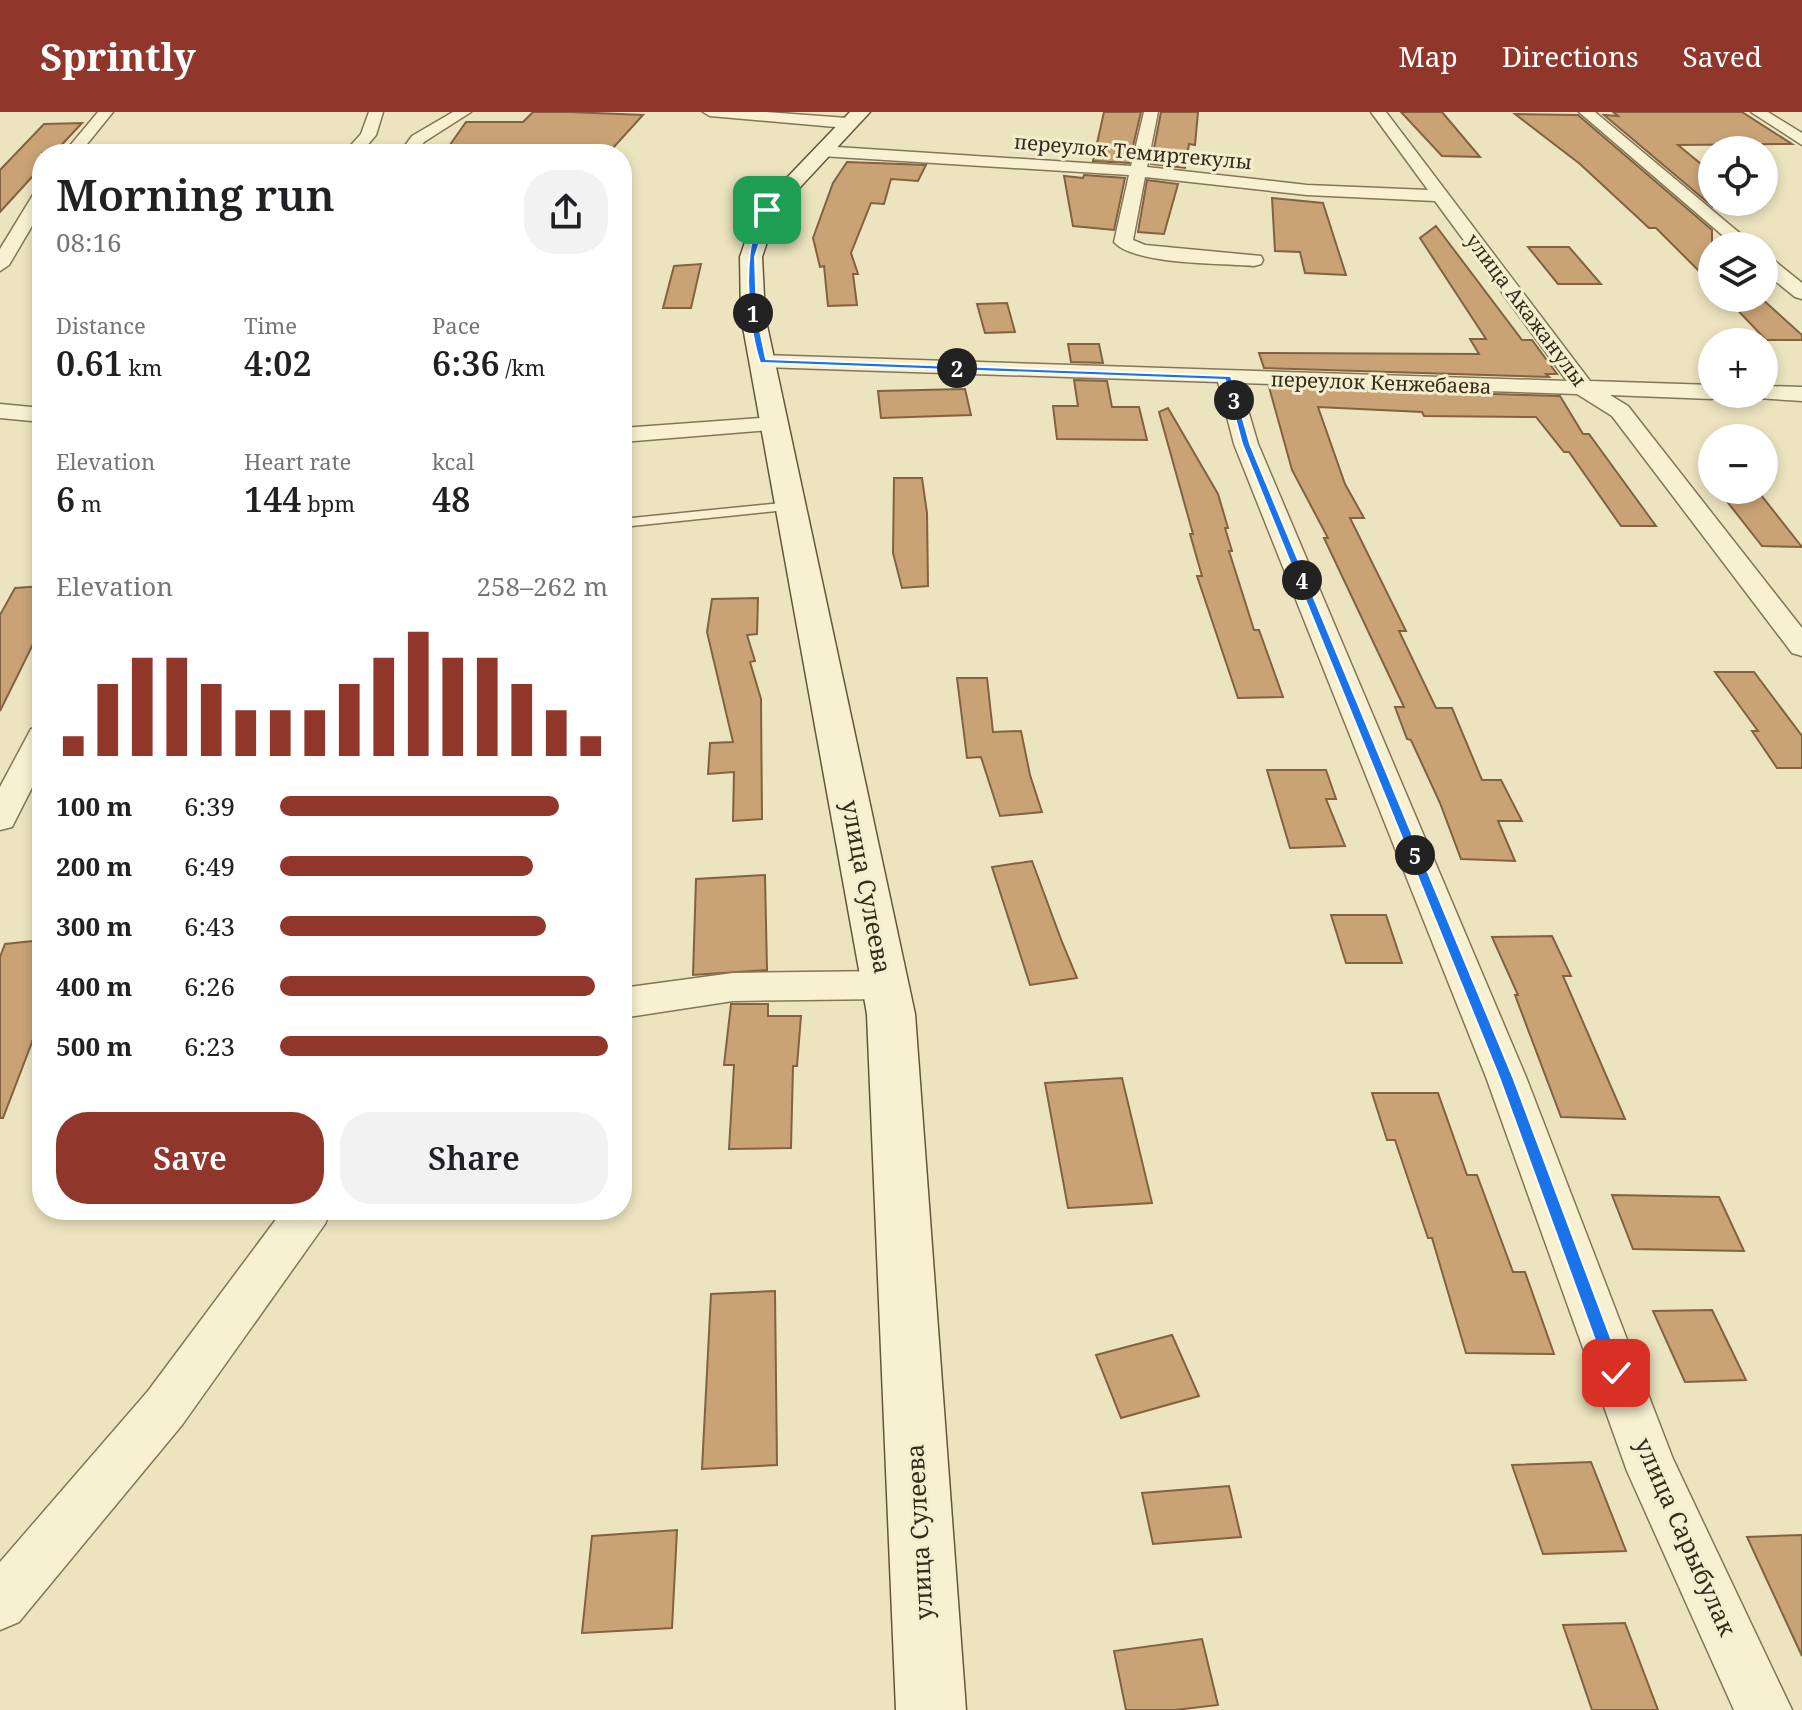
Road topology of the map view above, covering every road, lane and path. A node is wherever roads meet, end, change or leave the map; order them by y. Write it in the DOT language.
graph roads {
  1 [pos="106,112"];
  2 [pos="376,112"];
  3 [pos="464,112"];
  4 [pos="710,112"];
  5 [pos="1151,112"];
  6 [pos="1378,112"];
  7 [pos="1586,112"];
  8 [pos="1758,112"];
  9 [pos="843,129"];
  10 [pos="1802,140"];
  11 [pos="79,144"];
  12 [pos="360,144"];
  13 [pos="414,144"];
  14 [pos="1137,171"];
  15 [pos="1441,196"];
  16 [pos="32,211"];
  17 [pos="1729,232"];
  18 [pos="1254,260"];
  19 [pos="0,265"];
  20 [pos="1778,273"];
  21 [pos="1802,293"];
  22 [pos="762,361"];
  23 [pos="1228,378"];
  24 [pos="1585,390"];
  25 [pos="1698,392"];
  26 [pos="1778,393"];
  27 [pos="1802,394"];
  28 [pos="0,411"];
  29 [pos="32,414"];
  30 [pos="775,424"];
  31 [pos="632,434"];
  32 [pos="791,506"];
  33 [pos="632,522"];
  34 [pos="1802,647"];
  35 [pos="32,756"];
  36 [pos="0,819"];
  37 [pos="885,985"];
  38 [pos="632,1002"];
  39 [pos="302,1220"];
  40 [pos="0,1603"];
  41 [pos="931,1710"];
  42 [pos="1763,1710"];
  1 -- 11 [label="street"];
  2 -- 12 [label="street"];
  3 -- 13 [label="street"];
  4 -- 9 [label="street, переулок Темиртекулы"];
  5 -- 14 [label="street"];
  6 -- 15 [label="street, улица Акажанулы"];
  7 -- 17 [label="street"];
  8 -- 10 [label="street"];
  9 -- 14 [label="street, переулок Темиртекулы"];
  9 -- 22 [label="main road, улица Сулеева"];
  14 -- 15 [label="street, переулок Темиртекулы"];
  14 -- 18 [label="street"];
  15 -- 24 [label="street, улица Акажанулы"];
  16 -- 19 [label="street"];
  20 -- 21 [label="street"];
  22 -- 23 [label="street, переулок Кенжебаева"];
  22 -- 30 [label="main road, улица Сулеева"];
  23 -- 24 [label="street, переулок Кенжебаева"];
  23 -- 42 [label="street, улица Сарыбулак"];
  24 -- 25 [label="street, переулок Кенжебаева"];
  24 -- 34 [label="street, улица Акажанулы"];
  26 -- 27 [label="street"];
  28 -- 29 [label="street"];
  30 -- 31 [label="street"];
  30 -- 32 [label="main road, улица Сулеева"];
  32 -- 33 [label="lane"];
  32 -- 37 [label="main road, улица Сулеева"];
  35 -- 36 [label="street"];
  37 -- 38 [label="street"];
  37 -- 41 [label="main road, улица Сулеева"];
  39 -- 40 [label="street"];
}
